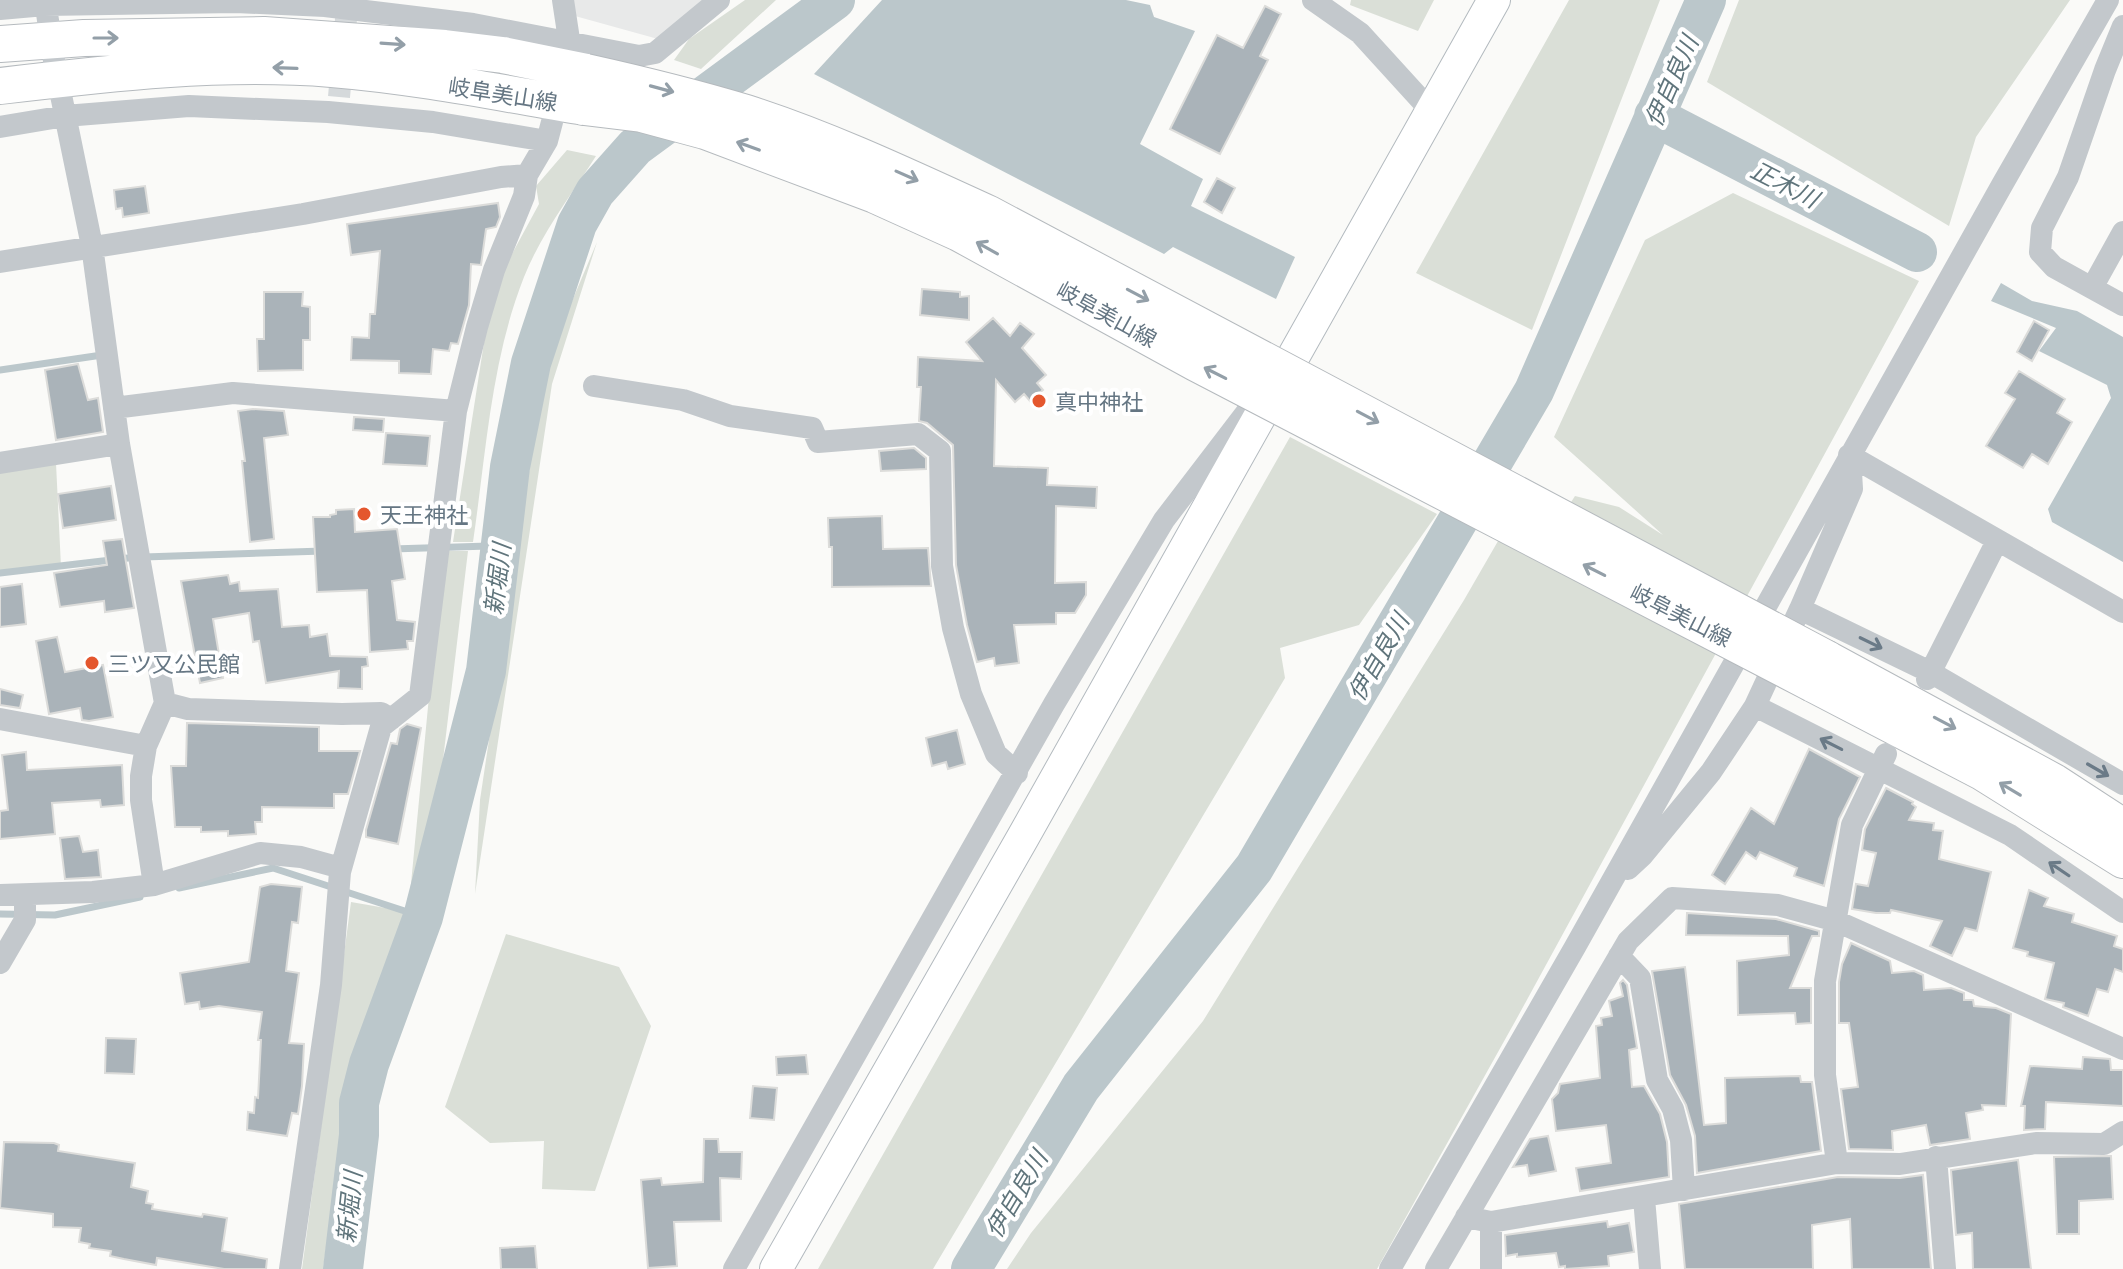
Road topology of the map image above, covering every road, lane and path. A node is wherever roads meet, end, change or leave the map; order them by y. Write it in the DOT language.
graph roads {
  1 [pos="563,0"];
  2 [pos="719,0"];
  3 [pos="1313,0"];
  4 [pos="1494,0"];
  5 [pos="2108,0"];
  6 [pos="45,2"];
  7 [pos="0,9"];
  8 [pos="2123,26"];
  9 [pos="51,40"];
  10 [pos="0,44"];
  11 [pos="58,79"];
  12 [pos="0,86"];
  13 [pos="568,88"];
  14 [pos="1432,112"];
  15 [pos="65,116"];
  16 [pos="0,127"];
  17 [pos="527,175"];
  18 [pos="2123,232"];
  19 [pos="92,246"];
  20 [pos="0,262"];
  21 [pos="2092,288"];
  22 [pos="2123,305"];
  23 [pos="594,386"];
  24 [pos="114,408"];
  25 [pos="1249,409"];
  26 [pos="456,411"];
  27 [pos="119,444"];
  28 [pos="1849,455"];
  29 [pos="0,463"];
  30 [pos="1997,541"];
  31 [pos="1800,609"];
  32 [pos="2123,612"];
  33 [pos="1820,672"];
  34 [pos="1929,676"];
  35 [pos="165,703"];
  36 [pos="1755,706"];
  37 [pos="0,719"];
  38 [pos="391,719"];
  39 [pos="146,746"];
  40 [pos="1882,761"];
  41 [pos="1017,773"];
  42 [pos="2123,784"];
  43 [pos="2123,827"];
  44 [pos="2123,860"];
  45 [pos="341,868"];
  46 [pos="154,885"];
  47 [pos="1609,886"];
  48 [pos="0,895"];
  49 [pos="25,896"];
  50 [pos="2123,912"];
  51 [pos="1836,921"];
  52 [pos="1619,956"];
  53 [pos="0,963"];
  54 [pos="2123,1049"];
  55 [pos="2123,1132"];
  56 [pos="1936,1157"];
  57 [pos="1837,1163"];
  58 [pos="1684,1190"];
  59 [pos="1644,1198"];
  60 [pos="1466,1217"];
  61 [pos="1491,1222"];
  62 [pos="290,1269"];
  63 [pos="734,1269"];
  64 [pos="776,1269"];
  65 [pos="1390,1269"];
  66 [pos="1436,1269"];
  67 [pos="1491,1269"];
  68 [pos="1650,1269"];
  69 [pos="1945,1269"];
  1 -- 13 [label="street"];
  2 -- 13 [label="street"];
  3 -- 14 [label="street"];
  4 -- 14 [label="street"];
  5 -- 28 [label="street"];
  6 -- 7 [label="street"];
  6 -- 9 [label="street"];
  6 -- 13 [label="street"];
  8 -- 21 [label="street"];
  9 -- 10 [label="main road, 岐阜美山線"];
  9 -- 11 [label="street"];
  9 -- 13 [label="main road, 岐阜美山線, one-way"];
  11 -- 12 [label="main road, 岐阜美山線"];
  13 -- 11 [label="main road, 岐阜美山線, one-way"];
  11 -- 15 [label="street"];
  13 -- 15 [label="street"];
  13 -- 17 [label="street"];
  13 -- 33 [label="main road, 岐阜美山線, bridge"];
  14 -- 64 [label="street"];
  15 -- 16 [label="street"];
  15 -- 19 [label="street"];
  17 -- 19 [label="street"];
  17 -- 26 [label="street"];
  18 -- 21 [label="street"];
  19 -- 20 [label="street"];
  19 -- 24 [label="street"];
  21 -- 22 [label="street"];
  23 -- 41 [label="street"];
  24 -- 26 [label="street"];
  24 -- 27 [label="street"];
  25 -- 41 [label="street"];
  26 -- 38 [label="street"];
  27 -- 29 [label="street"];
  27 -- 35 [label="street"];
  28 -- 30 [label="street"];
  28 -- 31 [label="street"];
  28 -- 47 [label="street"];
  30 -- 32 [label="street"];
  30 -- 34 [label="street"];
  31 -- 34 [label="street, one-way"];
  31 -- 36 [label="street"];
  33 -- 43 [label="main road, 岐阜美山線, one-way"];
  44 -- 33 [label="main road, 岐阜美山線, one-way"];
  34 -- 42 [label="street, one-way"];
  35 -- 38 [label="street"];
  35 -- 39 [label="street"];
  40 -- 36 [label="street, one-way"];
  36 -- 47 [label="street"];
  37 -- 39 [label="street"];
  38 -- 45 [label="street"];
  39 -- 46 [label="street"];
  50 -- 40 [label="street, one-way"];
  40 -- 51 [label="street"];
  41 -- 63 [label="street"];
  45 -- 46 [label="street"];
  45 -- 62 [label="street"];
  46 -- 49 [label="street"];
  47 -- 65 [label="street"];
  48 -- 49 [label="street"];
  49 -- 53 [label="street"];
  51 -- 52 [label="street"];
  51 -- 54 [label="street"];
  51 -- 57 [label="street"];
  52 -- 58 [label="street"];
  52 -- 60 [label="street"];
  55 -- 56 [label="street"];
  56 -- 57 [label="street"];
  56 -- 69 [label="street"];
  57 -- 58 [label="street"];
  58 -- 59 [label="street"];
  59 -- 61 [label="street"];
  59 -- 68 [label="street"];
  60 -- 61 [label="street"];
  60 -- 66 [label="street"];
  61 -- 67 [label="street"];
}
